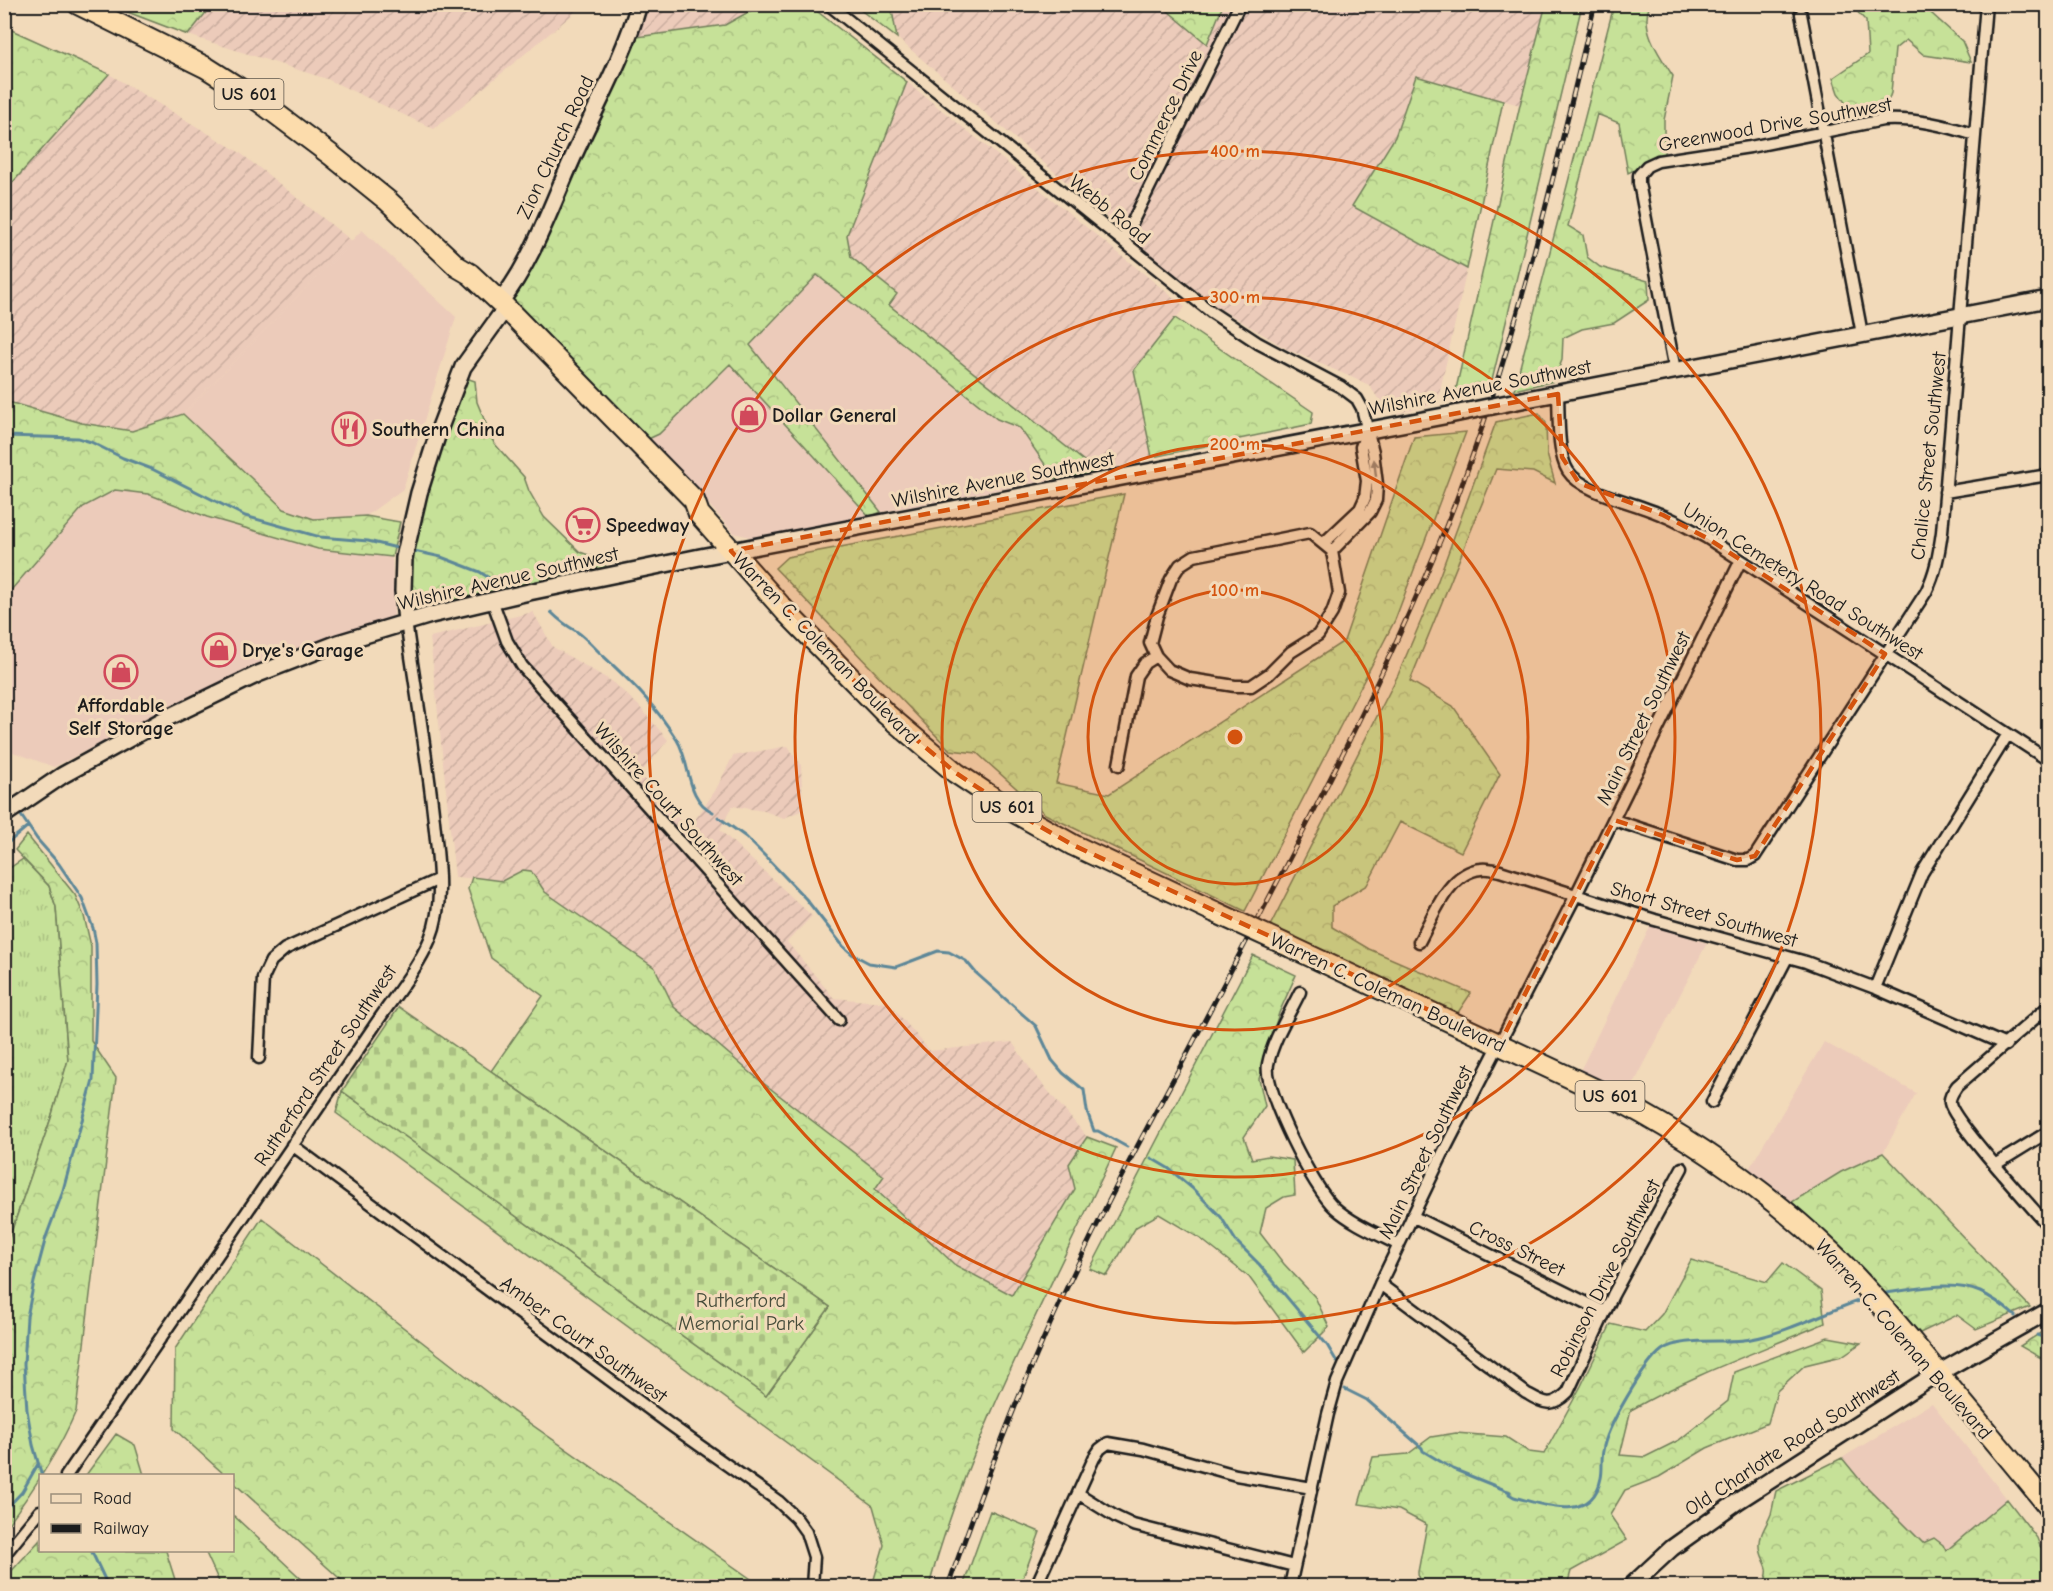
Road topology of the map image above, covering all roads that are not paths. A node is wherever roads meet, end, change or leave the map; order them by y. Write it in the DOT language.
graph roads {
  1 [pos="78,4"];
  2 [pos="639,4"];
  3 [pos="828,4"];
  4 [pos="1240,4"];
  5 [pos="1986,4"];
  6 [pos="1801,14"];
  7 [pos="1823,133"];
  8 [pos="1975,135"];
  9 [pos="1123,241"];
  10 [pos="2049,299"];
  11 [pos="499,309"];
  12 [pos="1959,315"];
  13 [pos="1862,334"];
  14 [pos="1675,370"];
  15 [pos="1558,394"];
  16 [pos="1367,430"];
  17 [pos="2049,475"];
  18 [pos="1945,492"];
  19 [pos="1328,547"];
  20 [pos="731,551"];
  21 [pos="1741,560"];
  22 [pos="492,600"];
  23 [pos="406,621"];
  24 [pos="1885,654"];
  25 [pos="1155,656"];
  26 [pos="2008,734"];
  27 [pos="2049,760"];
  28 [pos="1119,765"];
  29 [pos="4,814"];
  30 [pos="1614,820"];
  31 [pos="438,879"];
  32 [pos="1576,895"];
  33 [pos="1419,942"];
  34 [pos="1787,958"];
  35 [pos="1875,988"];
  36 [pos="1300,992"];
  37 [pos="2049,1007"];
  38 [pos="839,1020"];
  39 [pos="1500,1043"];
  40 [pos="2006,1045"];
  41 [pos="259,1058"];
  42 [pos="1712,1102"];
  43 [pos="2049,1132"];
  44 [pos="292,1145"];
  45 [pos="1996,1164"];
  46 [pos="1682,1168"];
  47 [pos="1412,1216"];
  48 [pos="2049,1226"];
  49 [pos="1399,1245"];
  50 [pos="1380,1284"];
  51 [pos="2049,1311"];
  52 [pos="1605,1312"];
  53 [pos="1938,1373"];
  54 [pos="67,1474"];
  55 [pos="1312,1488"];
  56 [pos="1079,1494"];
  57 [pos="2049,1506"];
  58 [pos="37,1516"];
  59 [pos="4,1556"];
  60 [pos="1294,1566"];
  61 [pos="812,1587"];
  62 [pos="1036,1587"];
  63 [pos="1290,1587"];
  64 [pos="1631,1587"];
  1 -- 11 [label="highway, Warren C. Coleman Boulevard / US 601"];
  2 -- 11 [label="street, Zion Church Road"];
  3 -- 9 [label="street, Webb Road"];
  4 -- 9 [label="street, Commerce Drive"];
  5 -- 8 [label="street, Chalice Street Southwest"];
  6 -- 7 [label="street"];
  7 -- 8 [label="street, Greenwood Drive Southwest"];
  7 -- 13 [label="street"];
  7 -- 14 [label="street, Greenwood Drive Southwest"];
  8 -- 12 [label="street, Chalice Street Southwest"];
  9 -- 16 [label="street, Webb Road"];
  10 -- 12 [label="street, Wilshire Avenue Southwest"];
  11 -- 20 [label="highway, Warren C. Coleman Boulevard / US 601"];
  11 -- 23 [label="street, Zion Church Road"];
  12 -- 13 [label="street, Wilshire Avenue Southwest"];
  12 -- 18 [label="street, Chalice Street Southwest"];
  13 -- 14 [label="street, Wilshire Avenue Southwest"];
  14 -- 15 [label="street, Wilshire Avenue Southwest"];
  15 -- 16 [label="street, Wilshire Avenue Southwest, bridge"];
  15 -- 21 [label="street, Union Cemetery Road Southwest"];
  16 -- 19 [label="street, Webb Road"];
  16 -- 20 [label="street, Wilshire Avenue Southwest"];
  17 -- 18 [label="street"];
  18 -- 24 [label="street, Chalice Street Southwest"];
  19 -- 25 [label="street"];
  19 -- 25 [label="street"];
  20 -- 22 [label="street, Wilshire Avenue Southwest"];
  20 -- 39 [label="highway, Warren C. Coleman Boulevard / US 601, bridge"];
  21 -- 24 [label="street, Union Cemetery Road Southwest"];
  21 -- 30 [label="street, Main Street Southwest"];
  22 -- 23 [label="street, Wilshire Avenue Southwest"];
  22 -- 38 [label="street, Wilshire Court Southwest"];
  23 -- 29 [label="street, Wilshire Avenue Southwest"];
  23 -- 31 [label="street, Rutherford Street Southwest"];
  24 -- 26 [label="street, Union Cemetery Road Southwest"];
  24 -- 30 [label="street, Chalice Street Southwest"];
  25 -- 28 [label="street"];
  26 -- 27 [label="street, Union Cemetery Road Southwest"];
  26 -- 35 [label="street"];
  30 -- 32 [label="street, Main Street Southwest"];
  31 -- 41 [label="street"];
  31 -- 44 [label="street, Rutherford Street Southwest"];
  32 -- 33 [label="street, Short Street Southwest"];
  32 -- 34 [label="street, Short Street Southwest"];
  32 -- 39 [label="street, Main Street Southwest"];
  34 -- 35 [label="street, Short Street Southwest"];
  34 -- 42 [label="street"];
  35 -- 40 [label="street, Short Street Southwest"];
  36 -- 49 [label="street"];
  37 -- 40 [label="street"];
  39 -- 47 [label="street, Main Street Southwest"];
  39 -- 53 [label="highway, Warren C. Coleman Boulevard / US 601"];
  40 -- 45 [label="street"];
  43 -- 45 [label="street"];
  44 -- 54 [label="street, Rutherford Street Southwest"];
  44 -- 61 [label="street, Amber Court Southwest"];
  45 -- 48 [label="street"];
  46 -- 52 [label="street, Robinson Drive Southwest"];
  47 -- 49 [label="street, Main Street Southwest"];
  47 -- 52 [label="street, Cross Street"];
  49 -- 50 [label="street, Main Street Southwest"];
  50 -- 52 [label="street, Robinson Drive Southwest"];
  50 -- 55 [label="street, Main Street Southwest"];
  51 -- 53 [label="street, Old Charlotte Road Southwest"];
  53 -- 57 [label="highway, Warren C. Coleman Boulevard / US 601"];
  53 -- 64 [label="street, Old Charlotte Road Southwest"];
  55 -- 56 [label="street"];
  55 -- 60 [label="street, Main Street Southwest"];
  56 -- 60 [label="street"];
  56 -- 62 [label="street"];
  58 -- 59 [label="street"];
  60 -- 63 [label="street, Main Street Southwest"];
}
